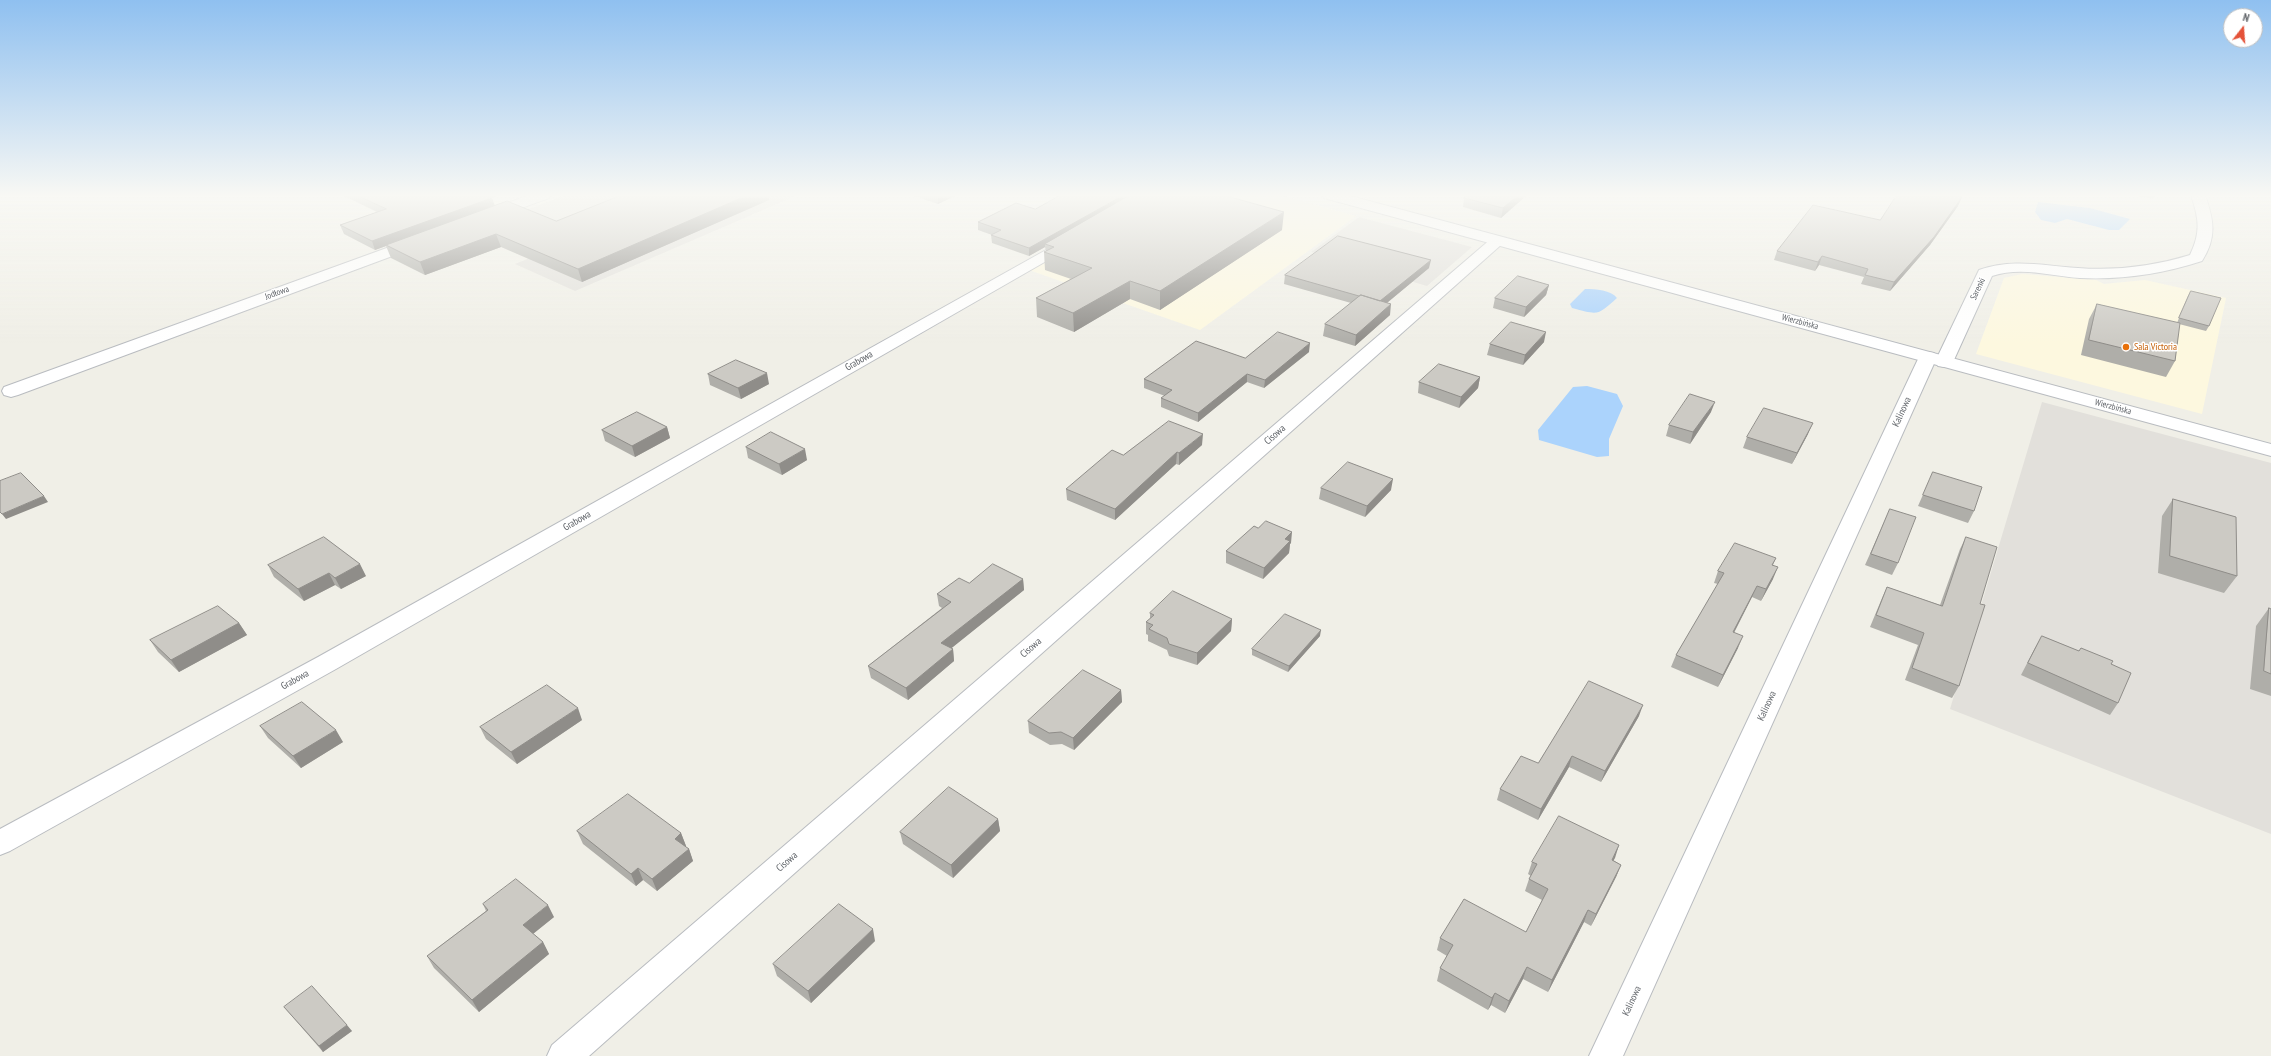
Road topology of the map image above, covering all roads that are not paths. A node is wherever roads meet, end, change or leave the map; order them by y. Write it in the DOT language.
graph roads {
  1 [pos="411,244"];
  2 [pos="1066,244"];
  3 [pos="1493,244"];
  4 [pos="1509,244"];
  5 [pos="2202,244"];
  6 [pos="1936,359"];
  7 [pos="11,391"];
  8 [pos="2271,450"];
  9 [pos="0,843"];
  10 [pos="564,1056"];
  11 [pos="1606,1056"];
  1 -- 7 [label="street, Jodłowa"];
  2 -- 9 [label="street, Grabowa"];
  3 -- 10 [label="street, Cisowa"];
  4 -- 6 [label="street, Wierzbińska"];
  5 -- 6 [label="street, Sarenki"];
  6 -- 8 [label="street, Wierzbińska"];
  6 -- 11 [label="street, Kalinowa"];
}
